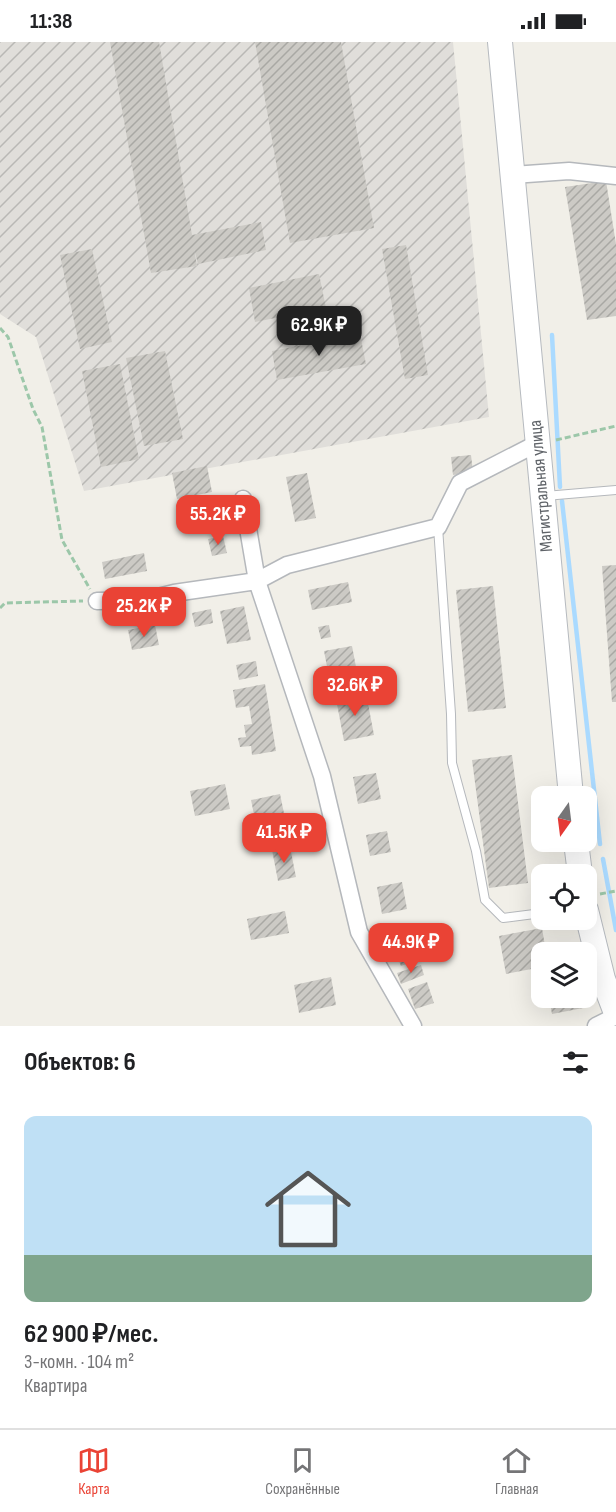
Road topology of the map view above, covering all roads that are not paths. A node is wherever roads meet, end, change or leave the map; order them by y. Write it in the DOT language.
graph roads {
  1 [pos="500,42"];
  2 [pos="513,175"];
  3 [pos="616,176"];
  4 [pos="544,443"];
  5 [pos="616,489"];
  6 [pos="542,497"];
  7 [pos="243,499"];
  8 [pos="438,527"];
  9 [pos="257,581"];
  10 [pos="97,601"];
  11 [pos="570,786"];
  12 [pos="531,914"];
  13 [pos="597,930"];
  14 [pos="616,1014"];
  15 [pos="413,1026"];
  16 [pos="596,1026"];
  1 -- 2 [label="main road, Магистральная улица"];
  2 -- 3 [label="street"];
  2 -- 4 [label="main road, Магистральная улица"];
  4 -- 6 [label="main road, Магистральная улица"];
  4 -- 8 [label="street"];
  5 -- 6 [label="lane"];
  6 -- 11 [label="main road, Магистральная улица"];
  7 -- 9 [label="street"];
  8 -- 9 [label="street"];
  8 -- 12 [label="lane"];
  9 -- 10 [label="street"];
  9 -- 15 [label="street"];
  13 -- 14 [label="main road"];
  14 -- 16 [label="street"];
}
